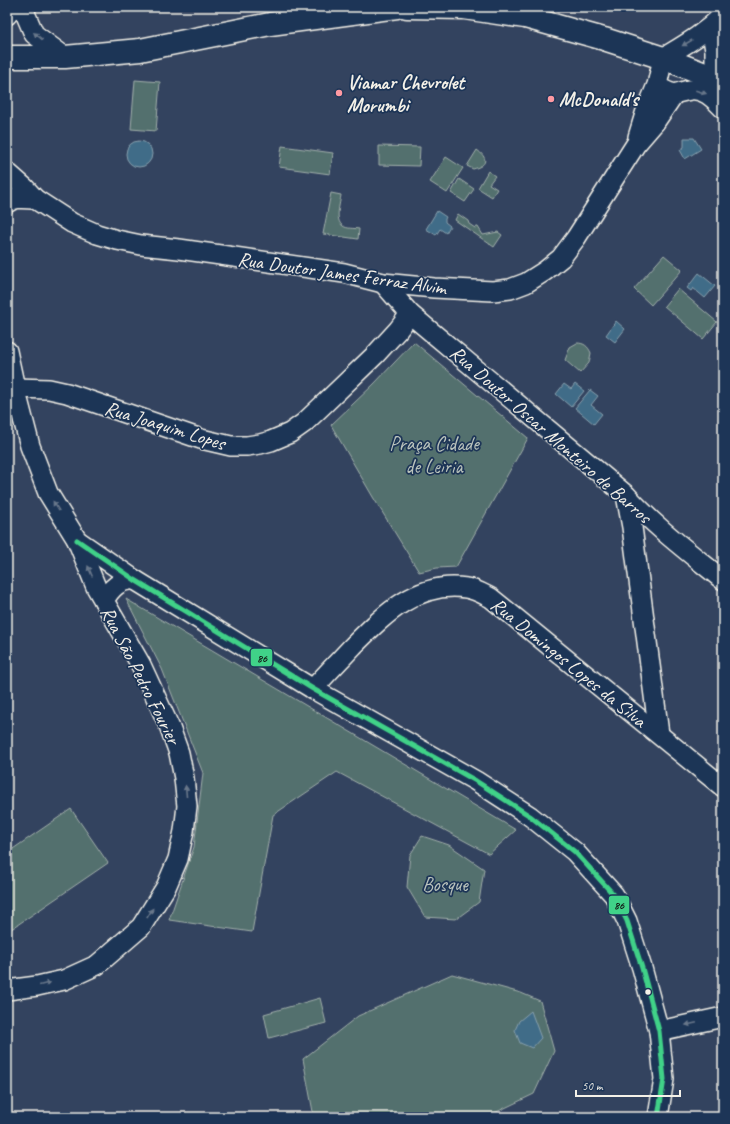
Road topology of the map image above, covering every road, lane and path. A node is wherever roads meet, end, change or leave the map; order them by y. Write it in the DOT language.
graph roads {
  1 [pos="13,7"];
  2 [pos="26,7"];
  3 [pos="397,7"];
  4 [pos="407,7"];
  5 [pos="7,15"];
  6 [pos="717,21"];
  7 [pos="7,57"];
  8 [pos="64,57"];
  9 [pos="663,58"];
  10 [pos="719,79"];
  11 [pos="656,85"];
  12 [pos="674,94"];
  13 [pos="723,108"];
  14 [pos="636,144"];
  15 [pos="7,172"];
  16 [pos="35,199"];
  17 [pos="7,203"];
  18 [pos="383,283"];
  19 [pos="410,314"];
  20 [pos="7,352"];
  21 [pos="14,388"];
  22 [pos="626,495"];
  23 [pos="76,540"];
  24 [pos="135,580"];
  25 [pos="723,580"];
  26 [pos="104,601"];
  27 [pos="313,688"];
  28 [pos="659,734"];
  29 [pos="723,787"];
  30 [pos="7,990"];
  31 [pos="723,1017"];
  32 [pos="659,1031"];
  33 [pos="658,1117"];
  1 -- 5 [label="street"];
  8 -- 2 [label="street, one-way"];
  3 -- 8 [label="main road"];
  4 -- 9 [label="main road"];
  6 -- 9 [label="street, one-way"];
  6 -- 10 [label="street"];
  7 -- 8 [label="main road"];
  9 -- 10 [label="main road"];
  9 -- 11 [label="street, Rua Doutor James Ferraz Alvim"];
  11 -- 12 [label="street"];
  11 -- 14 [label="street, Rua Doutor James Ferraz Alvim"];
  12 -- 13 [label="street, one-way"];
  12 -- 14 [label="street, Rua Doutor James Ferraz Alvim"];
  14 -- 18 [label="street, Rua Doutor James Ferraz Alvim"];
  15 -- 16 [label="street, Rua Doutor James Ferraz Alvim"];
  16 -- 17 [label="street"];
  16 -- 18 [label="street, Rua Doutor James Ferraz Alvim"];
  18 -- 19 [label="street, Rua Doutor Oscar Monteiro de Barros"];
  19 -- 21 [label="street, Rua Joaquim Lopes"];
  19 -- 22 [label="street, Rua Doutor Oscar Monteiro de Barros"];
  20 -- 21 [label="street, Rua São Pedro Fourier"];
  23 -- 21 [label="street, Rua São Pedro Fourier, one-way"];
  22 -- 25 [label="street, Rua Doutor Oscar Monteiro de Barros"];
  22 -- 28 [label="street"];
  23 -- 24 [label="street"];
  26 -- 23 [label="street, Rua São Pedro Fourier, one-way"];
  24 -- 26 [label="street"];
  24 -- 27 [label="street"];
  30 -- 26 [label="street, Rua São Pedro Fourier, one-way"];
  27 -- 28 [label="street, Rua Domingos Lopes da Silva"];
  27 -- 32 [label="street"];
  28 -- 29 [label="street, Rua Domingos Lopes da Silva"];
  31 -- 32 [label="street, one-way"];
  32 -- 33 [label="street"];
}
